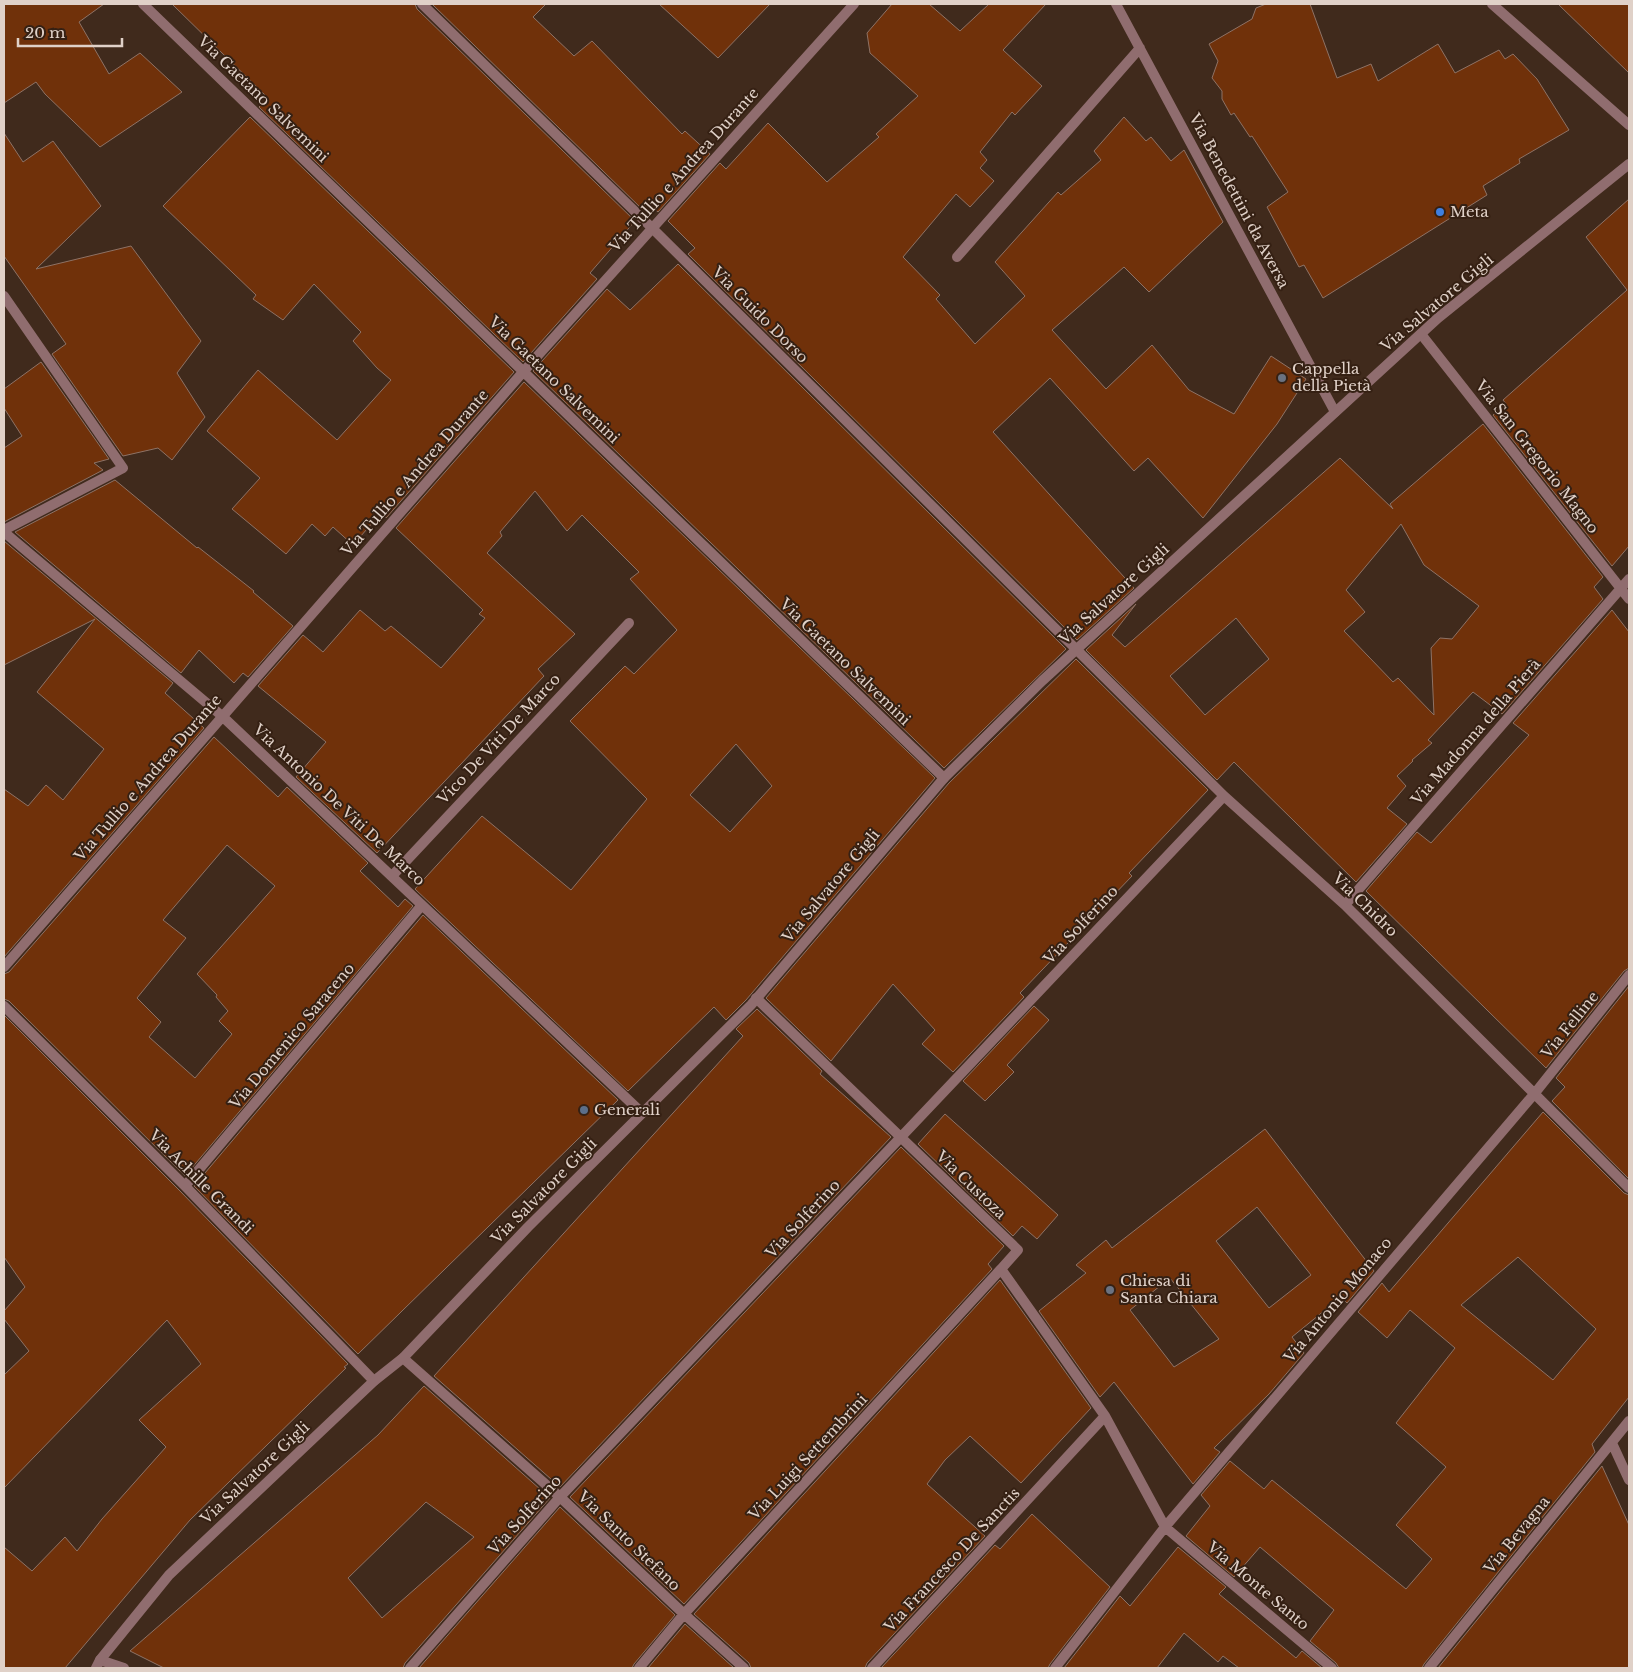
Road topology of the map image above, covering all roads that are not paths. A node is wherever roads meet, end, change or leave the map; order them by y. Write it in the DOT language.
graph roads {
  1 [pos="143,4"];
  2 [pos="422,4"];
  3 [pos="854,4"];
  4 [pos="1116,4"];
  5 [pos="1492,4"];
  6 [pos="1140,48"];
  7 [pos="1629,125"];
  8 [pos="1629,164"];
  9 [pos="652,228"];
  10 [pos="957,257"];
  11 [pos="4,296"];
  12 [pos="1421,334"];
  13 [pos="523,372"];
  14 [pos="1335,412"];
  15 [pos="4,531"];
  16 [pos="1629,579"];
  17 [pos="1621,589"];
  18 [pos="1629,599"];
  19 [pos="628,623"];
  20 [pos="1076,649"];
  21 [pos="222,716"];
  22 [pos="944,778"];
  23 [pos="1224,796"];
  24 [pos="392,876"];
  25 [pos="422,904"];
  26 [pos="1345,905"];
  27 [pos="4,967"];
  28 [pos="1629,975"];
  29 [pos="756,998"];
  30 [pos="4,1006"];
  31 [pos="1535,1093"];
  32 [pos="642,1113"];
  33 [pos="901,1138"];
  34 [pos="185,1186"];
  35 [pos="1629,1188"];
  36 [pos="1001,1269"];
  37 [pos="403,1358"];
  38 [pos="374,1381"];
  39 [pos="1105,1416"];
  40 [pos="1629,1421"];
  41 [pos="1612,1443"];
  42 [pos="1629,1480"];
  43 [pos="560,1497"];
  44 [pos="1165,1527"];
  45 [pos="684,1614"];
  46 [pos="98,1664"];
  47 [pos="124,1668"];
  48 [pos="410,1668"];
  49 [pos="639,1668"];
  50 [pos="744,1668"];
  51 [pos="872,1668"];
  52 [pos="1055,1668"];
  53 [pos="1332,1668"];
  54 [pos="1429,1668"];
  1 -- 13 [label="street, Via Gaetano Salvemini"];
  2 -- 9 [label="street, Via Guido Dorso"];
  3 -- 9 [label="street, Via Tullio e Andrea Durante"];
  4 -- 6 [label="street, Via Benedettini da Aversa"];
  5 -- 7 [label="street"];
  6 -- 10 [label="street"];
  6 -- 14 [label="street, Via Benedettini da Aversa"];
  8 -- 12 [label="street, Via Salvatore Gigli"];
  9 -- 13 [label="street, Via Tullio e Andrea Durante"];
  9 -- 20 [label="street, Via Guido Dorso"];
  11 -- 15 [label="street"];
  12 -- 14 [label="street, Via Salvatore Gigli"];
  12 -- 17 [label="street, Via San Gregorio Magno"];
  13 -- 21 [label="street, Via Tullio e Andrea Durante"];
  13 -- 22 [label="street, Via Gaetano Salvemini"];
  14 -- 20 [label="street, Via Salvatore Gigli"];
  15 -- 21 [label="street, Via Antonio De Viti De Marco"];
  16 -- 17 [label="street, Via Madonna della Pierà"];
  17 -- 18 [label="street, Via San Gregorio Magno"];
  17 -- 26 [label="street, Via Madonna della Pierà"];
  19 -- 24 [label="street, Vico De Viti De Marco"];
  20 -- 22 [label="street, Via Salvatore Gigli"];
  20 -- 23 [label="street, Via Chidro"];
  21 -- 24 [label="street, Via Antonio De Viti De Marco"];
  21 -- 27 [label="street, Via Tullio e Andrea Durante"];
  22 -- 29 [label="street, Via Salvatore Gigli"];
  23 -- 26 [label="street, Via Chidro"];
  23 -- 33 [label="street, Via Solferino"];
  24 -- 25 [label="street, Via Antonio De Viti De Marco"];
  25 -- 32 [label="street, Via Antonio De Viti De Marco"];
  25 -- 34 [label="street, Via Domenico Saraceno"];
  26 -- 31 [label="street, Via Chidro"];
  28 -- 31 [label="street, Via Felline"];
  29 -- 32 [label="street, Via Salvatore Gigli"];
  29 -- 33 [label="street, Via Custoza"];
  30 -- 34 [label="street, Via Achille Grandi"];
  31 -- 35 [label="street, Via Chidro"];
  31 -- 44 [label="street, Via Antonio Monaco"];
  32 -- 37 [label="street, Via Salvatore Gigli"];
  33 -- 36 [label="street, Via Custoza"];
  33 -- 43 [label="street, Via Solferino"];
  34 -- 38 [label="street, Via Achille Grandi"];
  36 -- 39 [label="street"];
  36 -- 45 [label="street, Via Luigi Settembrini"];
  37 -- 38 [label="street, Via Salvatore Gigli"];
  37 -- 43 [label="street, Via Santo Stefano"];
  38 -- 46 [label="street, Via Salvatore Gigli"];
  39 -- 44 [label="street"];
  39 -- 51 [label="street, Via Francesco De Sanctis"];
  40 -- 41 [label="street, Via Bevagna"];
  41 -- 42 [label="street"];
  41 -- 54 [label="street, Via Bevagna"];
  43 -- 45 [label="street, Via Santo Stefano"];
  43 -- 48 [label="street, Via Solferino"];
  44 -- 52 [label="street, Via Antonio Monaco"];
  44 -- 53 [label="street, Via Monte Santo"];
  45 -- 49 [label="street, Via Luigi Settembrini"];
  45 -- 50 [label="street, Via Santo Stefano"];
  46 -- 47 [label="street"];
}
